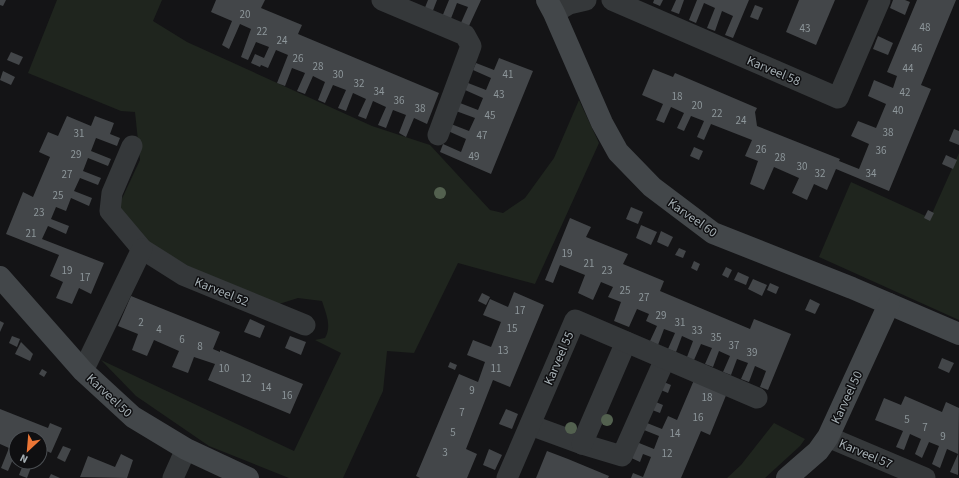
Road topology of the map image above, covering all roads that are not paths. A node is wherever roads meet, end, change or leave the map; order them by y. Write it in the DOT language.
graph roads {
  1 [pos="382,0"];
  2 [pos="586,0"];
  3 [pos="612,0"];
  4 [pos="880,0"];
  5 [pos="550,6"];
  6 [pos="438,135"];
  7 [pos="132,146"];
  8 [pos="142,249"];
  9 [pos="0,277"];
  10 [pos="889,304"];
  11 [pos="305,325"];
  12 [pos="959,334"];
  13 [pos="626,342"];
  14 [pos="665,359"];
  15 [pos="83,371"];
  16 [pos="757,398"];
  17 [pos="530,424"];
  18 [pos="828,437"];
  19 [pos="582,444"];
  20 [pos="186,449"];
  21 [pos="173,478"];
  22 [pos="248,478"];
  23 [pos="507,478"];
  24 [pos="787,478"];
  25 [pos="925,478"];
  1 -- 6 [label="street"];
  2 -- 5 [label="street"];
  3 -- 4 [label="street, Karveel 58"];
  5 -- 10 [label="street, Karveel 60"];
  7 -- 8 [label="street, Karveel 52"];
  8 -- 11 [label="street, Karveel 52"];
  8 -- 15 [label="street"];
  9 -- 15 [label="street, Karveel 50"];
  10 -- 12 [label="street, Karveel 60"];
  10 -- 18 [label="street, Karveel 50"];
  13 -- 14 [label="street, Karveel 55"];
  13 -- 17 [label="street, Karveel 55"];
  13 -- 19 [label="street"];
  14 -- 16 [label="street, Karveel 55"];
  14 -- 19 [label="street"];
  15 -- 20 [label="street, Karveel 50"];
  17 -- 19 [label="street"];
  17 -- 23 [label="street, Karveel 55"];
  18 -- 24 [label="street, Karveel 50"];
  18 -- 25 [label="street, Karveel 57"];
  20 -- 21 [label="street"];
  20 -- 22 [label="street, Karveel 50"];
}
